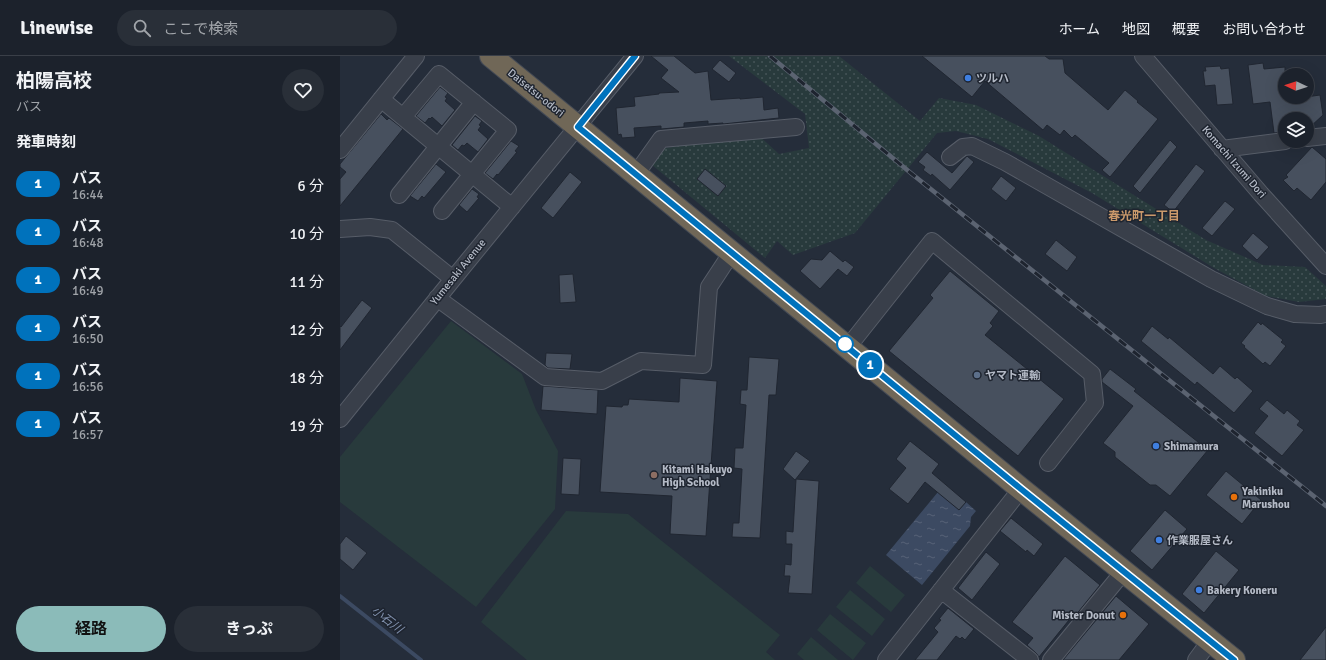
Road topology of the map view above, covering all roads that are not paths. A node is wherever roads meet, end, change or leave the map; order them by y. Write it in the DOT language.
graph roads {
  1 [pos="416,56"];
  2 [pos="491,56"];
  3 [pos="635,56"];
  4 [pos="1147,57"];
  5 [pos="381,99"];
  6 [pos="474,102"];
  7 [pos="403,117"];
  8 [pos="578,127"];
  9 [pos="796,127"];
  10 [pos="1326,136"];
  11 [pos="1314,137"];
  12 [pos="1278,142"];
  13 [pos="438,146"];
  14 [pos="1222,149"];
  15 [pos="340,150"];
  16 [pos="950,157"];
  17 [pos="472,174"];
  18 [pos="636,174"];
  19 [pos="399,195"];
  20 [pos="512,207"];
  21 [pos="442,211"];
  22 [pos="340,229"];
  23 [pos="732,252"];
  24 [pos="1326,266"];
  25 [pos="453,279"];
  26 [pos="437,298"];
  27 [pos="1326,314"];
  28 [pos="848,347"];
  29 [pos="340,419"];
  30 [pos="1048,463"];
  31 [pos="1021,489"];
  32 [pos="1124,571"];
  33 [pos="941,590"];
  34 [pos="1210,641"];
  35 [pos="886,660"];
  36 [pos="1030,660"];
  37 [pos="1051,660"];
  38 [pos="1196,660"];
  39 [pos="1234,660"];
  1 -- 5 [label="street"];
  2 -- 8 [label="highway, Daisetsu-odori"];
  3 -- 8 [label="street, Yumesaki Avenue"];
  4 -- 14 [label="street, Komachi Izumi Dori"];
  5 -- 7 [label="street"];
  5 -- 15 [label="street"];
  6 -- 7 [label="street"];
  6 -- 13 [label="street"];
  6 -- 17 [label="street"];
  7 -- 13 [label="street"];
  8 -- 18 [label="highway, Daisetsu-odori"];
  8 -- 20 [label="street, Yumesaki Avenue"];
  9 -- 18 [label="street"];
  10 -- 11 [label="street"];
  12 -- 14 [label="street"];
  13 -- 17 [label="street"];
  13 -- 19 [label="street"];
  14 -- 24 [label="street, Komachi Izumi Dori"];
  16 -- 27 [label="street"];
  17 -- 20 [label="street"];
  17 -- 21 [label="street"];
  18 -- 23 [label="highway, Daisetsu-odori"];
  20 -- 25 [label="street, Yumesaki Avenue"];
  22 -- 25 [label="street"];
  23 -- 26 [label="street"];
  23 -- 28 [label="highway, Daisetsu-odori"];
  25 -- 26 [label="street, Yumesaki Avenue"];
  26 -- 29 [label="street, Yumesaki Avenue"];
  28 -- 30 [label="street"];
  28 -- 31 [label="highway, Daisetsu-odori"];
  31 -- 32 [label="highway, Daisetsu-odori"];
  31 -- 33 [label="street"];
  32 -- 34 [label="highway, Daisetsu-odori"];
  32 -- 37 [label="street"];
  33 -- 35 [label="street"];
  33 -- 36 [label="street"];
  34 -- 38 [label="street"];
  34 -- 39 [label="highway, Daisetsu-odori"];
}
